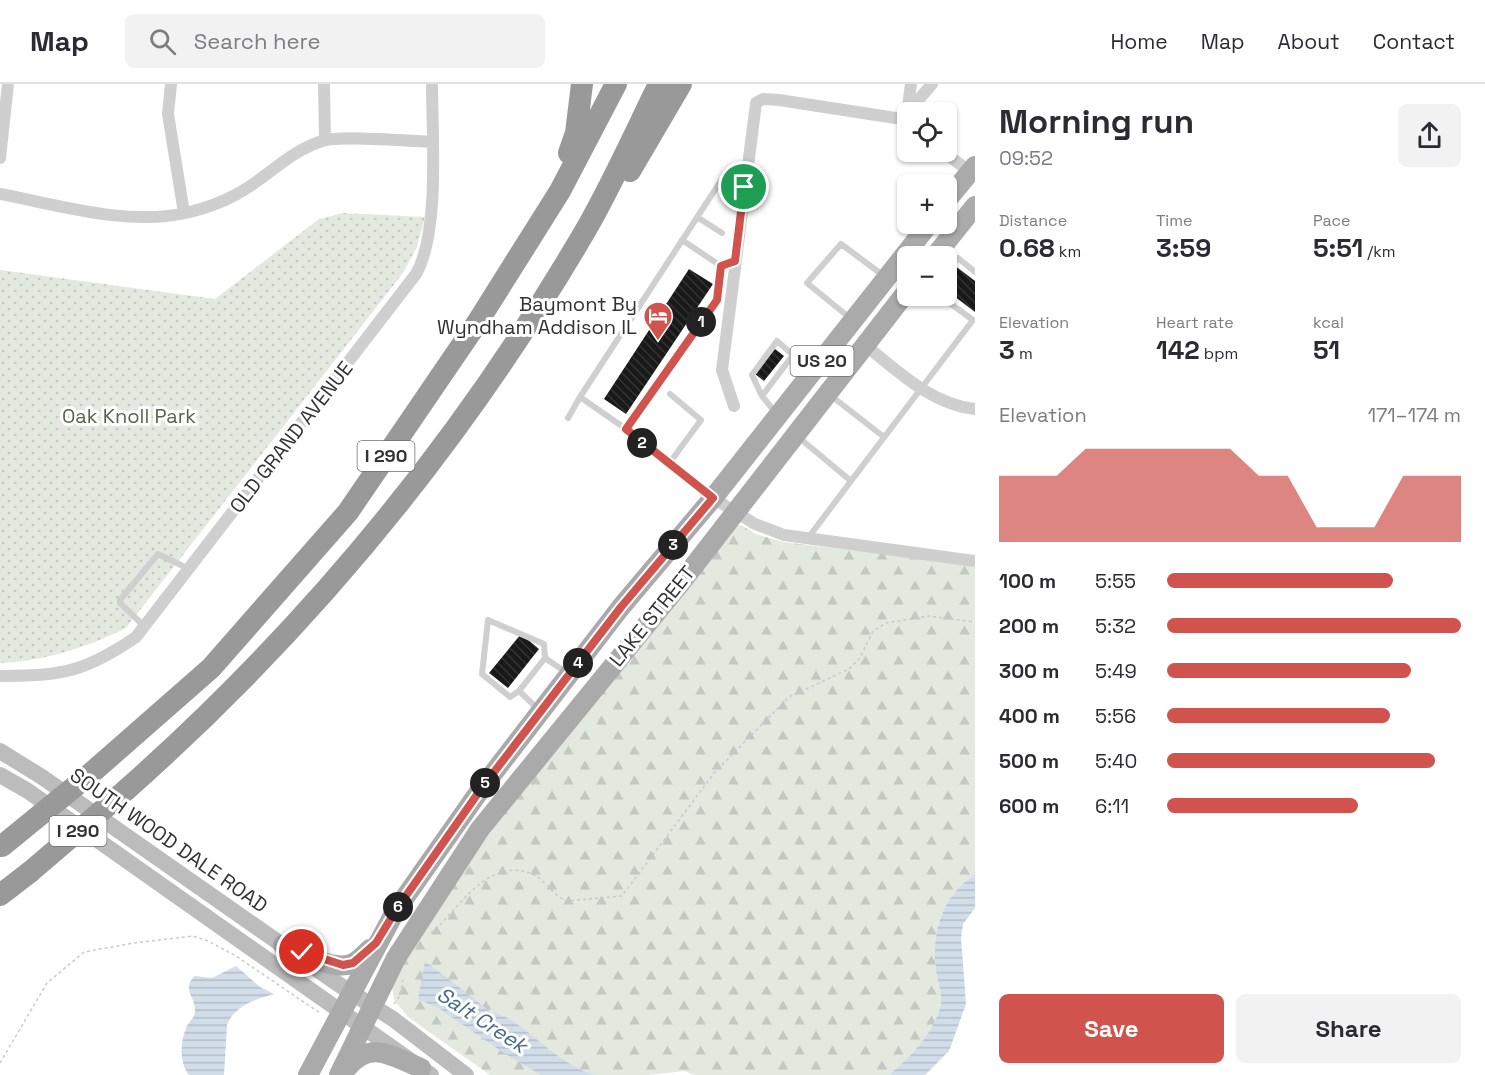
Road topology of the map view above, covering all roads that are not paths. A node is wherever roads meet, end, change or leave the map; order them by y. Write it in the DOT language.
graph roads {
  1 [pos="171,84"];
  2 [pos="324,84"];
  3 [pos="432,84"];
  4 [pos="582,84"];
  5 [pos="616,84"];
  6 [pos="659,84"];
  7 [pos="681,84"];
  8 [pos="911,84"];
  9 [pos="932,84"];
  10 [pos="5,92"];
  11 [pos="908,102"];
  12 [pos="917,102"];
  13 [pos="897,115"];
  14 [pos="325,140"];
  15 [pos="432,142"];
  16 [pos="0,158"];
  17 [pos="957,161"];
  18 [pos="973,171"];
  19 [pos="724,176"];
  20 [pos="957,189"];
  21 [pos="0,194"];
  22 [pos="554,200"];
  23 [pos="975,206"];
  24 [pos="184,213"];
  25 [pos="697,218"];
  26 [pos="588,224"];
  27 [pos="722,233"];
  28 [pos="921,234"];
  29 [pos="682,240"];
  30 [pos="943,246"];
  31 [pos="957,258"];
  32 [pos="735,261"];
  33 [pos="721,266"];
  34 [pos="975,272"];
  35 [pos="887,278"];
  36 [pos="897,304"];
  37 [pos="955,306"];
  38 [pos="974,319"];
  39 [pos="853,320"];
  40 [pos="865,345"];
  41 [pos="793,355"];
  42 [pos="815,370"];
  43 [pos="921,388"];
  44 [pos="827,393"];
  45 [pos="670,394"];
  46 [pos="762,396"];
  47 [pos="580,397"];
  48 [pos="735,406"];
  49 [pos="975,410"];
  50 [pos="778,414"];
  51 [pos="568,418"];
  52 [pos="626,429"];
  53 [pos="794,434"];
  54 [pos="884,437"];
  55 [pos="668,465"];
  56 [pos="851,481"];
  57 [pos="713,498"];
  58 [pos="734,512"];
  59 [pos="808,538"];
  60 [pos="975,561"];
  61 [pos="189,569"];
  62 [pos="144,626"];
  63 [pos="546,658"];
  64 [pos="569,675"];
  65 [pos="0,676"];
  66 [pos="519,691"];
  67 [pos="590,692"];
  68 [pos="541,711"];
  69 [pos="0,751"];
  70 [pos="0,775"];
  71 [pos="481,789"];
  72 [pos="1,847"];
  73 [pos="0,895"];
  74 [pos="376,943"];
  75 [pos="283,945"];
  76 [pos="355,995"];
  77 [pos="340,1014"];
  78 [pos="426,1071"];
  79 [pos="308,1075"];
  80 [pos="323,1075"];
  81 [pos="340,1075"];
  82 [pos="466,1075"];
  1 -- 24 [label="street"];
  2 -- 14 [label="street"];
  3 -- 15 [label="street, OLD GRAND AVENUE"];
  4 -- 22 [label="highway"];
  5 -- 22 [label="highway, I 290"];
  6 -- 26 [label="highway, I 290"];
  7 -- 26 [label="highway"];
  8 -- 11 [label="street"];
  9 -- 12 [label="street"];
  10 -- 16 [label="street"];
  13 -- 32 [label="street"];
  14 -- 15 [label="street"];
  14 -- 24 [label="street"];
  15 -- 61 [label="street, OLD GRAND AVENUE"];
  17 -- 18 [label="street"];
  18 -- 20 [label="main road"];
  19 -- 25 [label="lane"];
  21 -- 24 [label="street"];
  22 -- 72 [label="highway, I 290, bridge"];
  23 -- 30 [label="main road"];
  25 -- 27 [label="lane"];
  25 -- 29 [label="lane"];
  26 -- 73 [label="highway, I 290, bridge"];
  28 -- 35 [label="main road, LAKE STREET / US 20"];
  29 -- 33 [label="lane"];
  29 -- 47 [label="lane"];
  31 -- 34 [label="lane"];
  32 -- 33 [label="lane"];
  32 -- 48 [label="street"];
  33 -- 52 [label="lane"];
  35 -- 39 [label="main road, LAKE STREET / US 20"];
  35 -- 39 [label="lane"];
  36 -- 40 [label="main road, LAKE STREET / US 20"];
  37 -- 38 [label="lane"];
  38 -- 43 [label="lane"];
  39 -- 42 [label="main road, LAKE STREET / US 20"];
  40 -- 43 [label="street"];
  40 -- 44 [label="main road, LAKE STREET / US 20"];
  41 -- 42 [label="lane"];
  41 -- 46 [label="lane"];
  41 -- 46 [label="lane"];
  42 -- 50 [label="main road, LAKE STREET / US 20"];
  43 -- 49 [label="street"];
  43 -- 54 [label="lane"];
  44 -- 53 [label="main road, LAKE STREET / US 20"];
  44 -- 54 [label="lane"];
  45 -- 55 [label="lane"];
  46 -- 50 [label="lane"];
  47 -- 51 [label="lane"];
  47 -- 52 [label="lane"];
  50 -- 57 [label="main road, LAKE STREET / US 20"];
  52 -- 55 [label="lane"];
  53 -- 56 [label="lane"];
  53 -- 58 [label="main road, LAKE STREET / US 20"];
  54 -- 56 [label="lane"];
  55 -- 57 [label="lane"];
  56 -- 59 [label="lane"];
  57 -- 58 [label="street"];
  57 -- 64 [label="main road, LAKE STREET / US 20"];
  58 -- 59 [label="street"];
  58 -- 67 [label="main road, LAKE STREET / US 20"];
  59 -- 60 [label="street"];
  61 -- 62 [label="street, OLD GRAND AVENUE"];
  61 -- 62 [label="lane"];
  62 -- 65 [label="street, OLD GRAND AVENUE"];
  63 -- 64 [label="lane"];
  63 -- 66 [label="lane"];
  63 -- 66 [label="lane"];
  64 -- 67 [label="main road"];
  64 -- 68 [label="main road, LAKE STREET / US 20"];
  66 -- 68 [label="lane"];
  67 -- 76 [label="main road, LAKE STREET / US 20"];
  68 -- 71 [label="main road, LAKE STREET / US 20"];
  69 -- 75 [label="main road, SOUTH WOOD DALE ROAD"];
  70 -- 77 [label="main road, SOUTH WOOD DALE ROAD"];
  71 -- 74 [label="main road, LAKE STREET / US 20"];
  71 -- 76 [label="main road"];
  74 -- 75 [label="main road"];
  74 -- 76 [label="main road, LAKE STREET / US 20"];
  75 -- 76 [label="main road, SOUTH WOOD DALE ROAD"];
  76 -- 77 [label="main road, LAKE STREET / US 20"];
  76 -- 82 [label="main road, SOUTH WOOD DALE ROAD"];
  77 -- 78 [label="main road, SOUTH WOOD DALE ROAD"];
  77 -- 79 [label="main road, LAKE STREET / US 20"];
  77 -- 80 [label="main road"];
  77 -- 81 [label="main road, LAKE STREET / US 20"];
  78 -- 81 [label="main road"];
}
